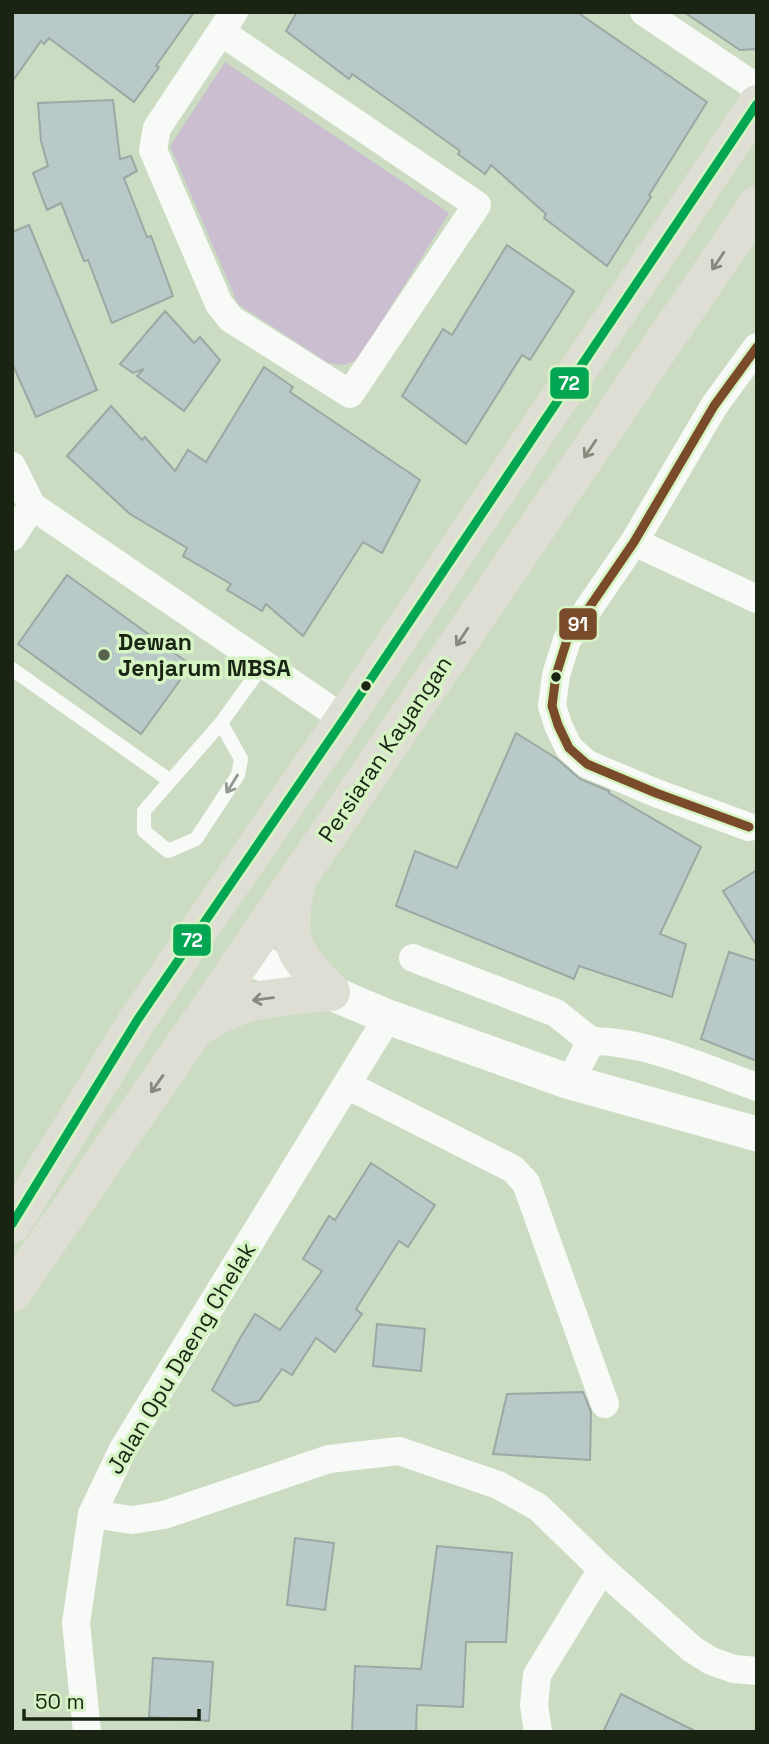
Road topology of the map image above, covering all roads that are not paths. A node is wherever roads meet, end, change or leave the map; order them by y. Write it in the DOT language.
graph roads {
  1 [pos="644,12"];
  2 [pos="227,22"];
  3 [pos="757,88"];
  4 [pos="757,104"];
  5 [pos="757,205"];
  6 [pos="757,347"];
  7 [pos="12,466"];
  8 [pos="32,506"];
  9 [pos="12,537"];
  10 [pos="634,542"];
  11 [pos="757,599"];
  12 [pos="263,666"];
  13 [pos="12,669"];
  14 [pos="344,719"];
  15 [pos="221,723"];
  16 [pos="169,780"];
  17 [pos="750,827"];
  18 [pos="297,878"];
  19 [pos="244,956"];
  20 [pos="413,958"];
  21 [pos="331,992"];
  22 [pos="388,1017"];
  23 [pos="138,1019"];
  24 [pos="196,1028"];
  25 [pos="591,1041"];
  26 [pos="570,1082"];
  27 [pos="347,1085"];
  28 [pos="757,1087"];
  29 [pos="757,1135"];
  30 [pos="15,1214"];
  31 [pos="12,1293"];
  32 [pos="605,1404"];
  33 [pos="92,1514"];
  34 [pos="602,1569"];
  35 [pos="757,1671"];
  36 [pos="87,1732"];
  37 [pos="538,1732"];
  1 -- 3 [label="street"];
  2 -- 2 [label="street"];
  4 -- 14 [label="main road"];
  5 -- 18 [label="main road, Persiaran Kayangan, one-way"];
  6 -- 10 [label="street"];
  7 -- 8 [label="street"];
  8 -- 9 [label="street"];
  8 -- 12 [label="street"];
  10 -- 11 [label="street"];
  10 -- 17 [label="street"];
  12 -- 14 [label="street"];
  12 -- 15 [label="lane"];
  13 -- 16 [label="lane"];
  14 -- 23 [label="main road"];
  15 -- 16 [label="lane"];
  15 -- 16 [label="lane, one-way"];
  18 -- 19 [label="main road, Persiaran Kayangan"];
  18 -- 21 [label="main road"];
  19 -- 21 [label="street"];
  19 -- 23 [label="main road"];
  19 -- 24 [label="main road, Persiaran Kayangan"];
  20 -- 25 [label="street"];
  21 -- 22 [label="street"];
  21 -- 24 [label="main road, one-way"];
  22 -- 26 [label="street"];
  22 -- 27 [label="street, Jalan Opu Daeng Chelak"];
  23 -- 30 [label="main road"];
  24 -- 31 [label="main road, Persiaran Kayangan, one-way"];
  25 -- 26 [label="street"];
  25 -- 28 [label="street"];
  26 -- 29 [label="street"];
  27 -- 32 [label="street"];
  27 -- 33 [label="street, Jalan Opu Daeng Chelak"];
  33 -- 34 [label="street"];
  33 -- 36 [label="street, Jalan Opu Daeng Chelak"];
  34 -- 35 [label="street"];
  34 -- 37 [label="street"];
}
